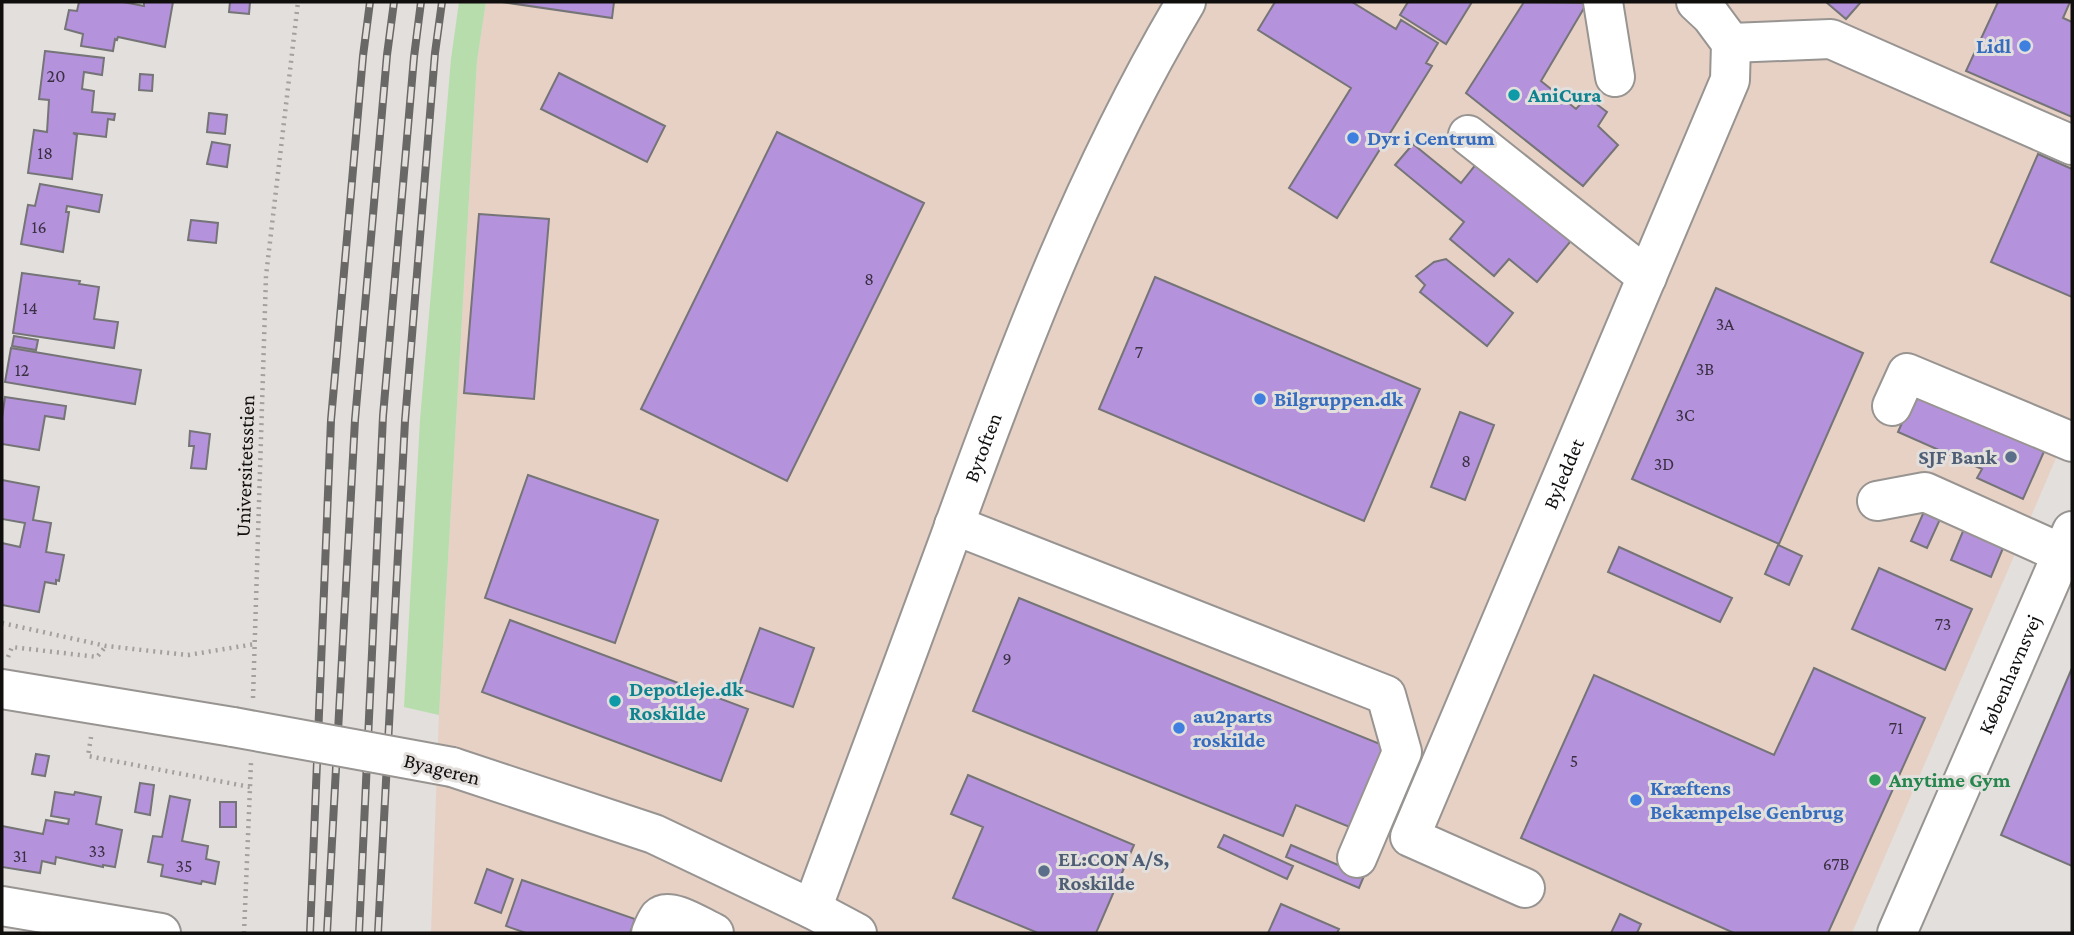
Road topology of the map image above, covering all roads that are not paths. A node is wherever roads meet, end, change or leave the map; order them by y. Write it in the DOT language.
graph roads {
  1 [pos="1186,2"];
  2 [pos="1603,2"];
  3 [pos="1696,2"];
  4 [pos="1731,43"];
  5 [pos="1615,77"];
  6 [pos="1468,135"];
  7 [pos="2072,145"];
  8 [pos="1647,277"];
  9 [pos="1892,406"];
  10 [pos="2072,442"];
  11 [pos="1877,501"];
  12 [pos="954,525"];
  13 [pos="2069,539"];
  14 [pos="3,677"];
  15 [pos="1357,858"];
  16 [pos="1525,888"];
  17 [pos="2,906"];
  18 [pos="812,909"];
  19 [pos="161,933"];
  20 [pos="651,933"];
  21 [pos="714,933"];
  22 [pos="858,933"];
  23 [pos="1897,933"];
  1 -- 12 [label="street, Bytoften"];
  2 -- 5 [label="street"];
  3 -- 4 [label="street"];
  4 -- 7 [label="street"];
  4 -- 8 [label="street, Byleddet"];
  6 -- 8 [label="street"];
  8 -- 16 [label="street, Byleddet"];
  9 -- 10 [label="street"];
  11 -- 13 [label="street"];
  12 -- 15 [label="street"];
  12 -- 18 [label="street, Bytoften"];
  13 -- 23 [label="street, Københavnsvej"];
  14 -- 18 [label="street, Byageren, bridge"];
  17 -- 19 [label="street"];
  18 -- 22 [label="street, Byageren"];
  20 -- 21 [label="street"];
}
